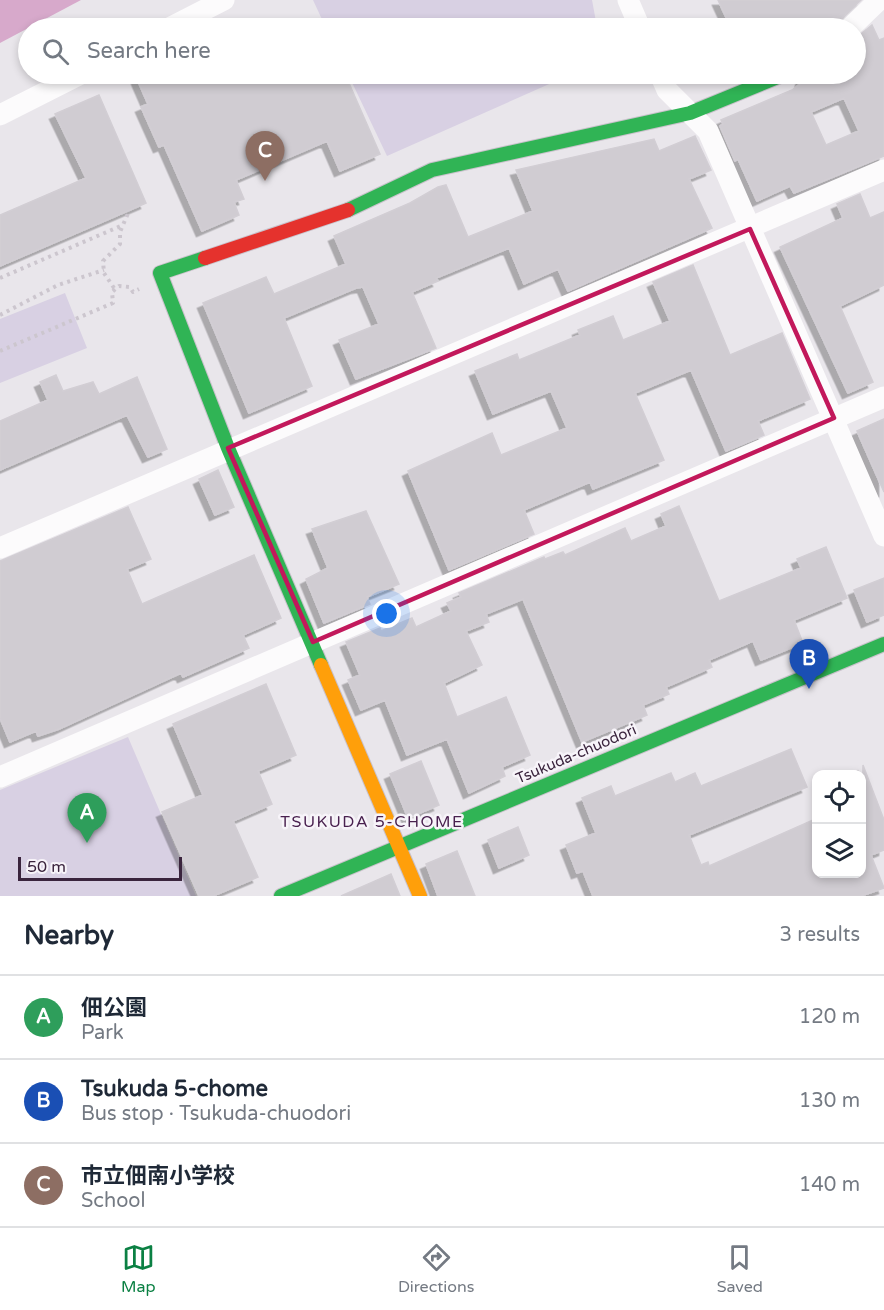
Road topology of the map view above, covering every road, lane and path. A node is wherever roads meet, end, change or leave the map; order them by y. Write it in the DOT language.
graph roads {
  1 [pos="224,0"];
  2 [pos="628,0"];
  3 [pos="879,0"];
  4 [pos="189,18"];
  5 [pos="636,18"];
  6 [pos="860,18"];
  7 [pos="61,84"];
  8 [pos="664,84"];
  9 [pos="761,84"];
  10 [pos="690,113"];
  11 [pos="0,115"];
  12 [pos="884,170"];
  13 [pos="129,210"];
  14 [pos="123,225"];
  15 [pos="750,229"];
  16 [pos="104,270"];
  17 [pos="0,278"];
  18 [pos="145,287"];
  19 [pos="114,288"];
  20 [pos="0,315"];
  21 [pos="0,351"];
  22 [pos="884,397"];
  23 [pos="834,418"];
  24 [pos="228,448"];
  25 [pos="884,536"];
  26 [pos="0,548"];
  27 [pos="313,642"];
  28 [pos="884,644"];
  29 [pos="0,777"];
  30 [pos="398,845"];
  31 [pos="281,896"];
  32 [pos="420,896"];
  1 -- 4 [label="street"];
  2 -- 5 [label="street"];
  3 -- 6 [label="street"];
  7 -- 11 [label="street"];
  8 -- 10 [label="street"];
  9 -- 10 [label="street"];
  10 -- 15 [label="street"];
  10 -- 24 [label="street"];
  12 -- 15 [label="street"];
  13 -- 14 [label="path"];
  14 -- 16 [label="path"];
  14 -- 17 [label="path"];
  15 -- 23 [label="street"];
  15 -- 24 [label="street"];
  16 -- 19 [label="path"];
  16 -- 20 [label="path"];
  18 -- 19 [label="path"];
  19 -- 21 [label="path"];
  22 -- 23 [label="street"];
  23 -- 25 [label="street"];
  23 -- 27 [label="street"];
  24 -- 26 [label="street"];
  24 -- 27 [label="street"];
  27 -- 29 [label="street"];
  27 -- 30 [label="street"];
  28 -- 30 [label="street, Tsukuda-chuodori"];
  30 -- 31 [label="street, Tsukuda-chuodori"];
  30 -- 32 [label="street"];
}
